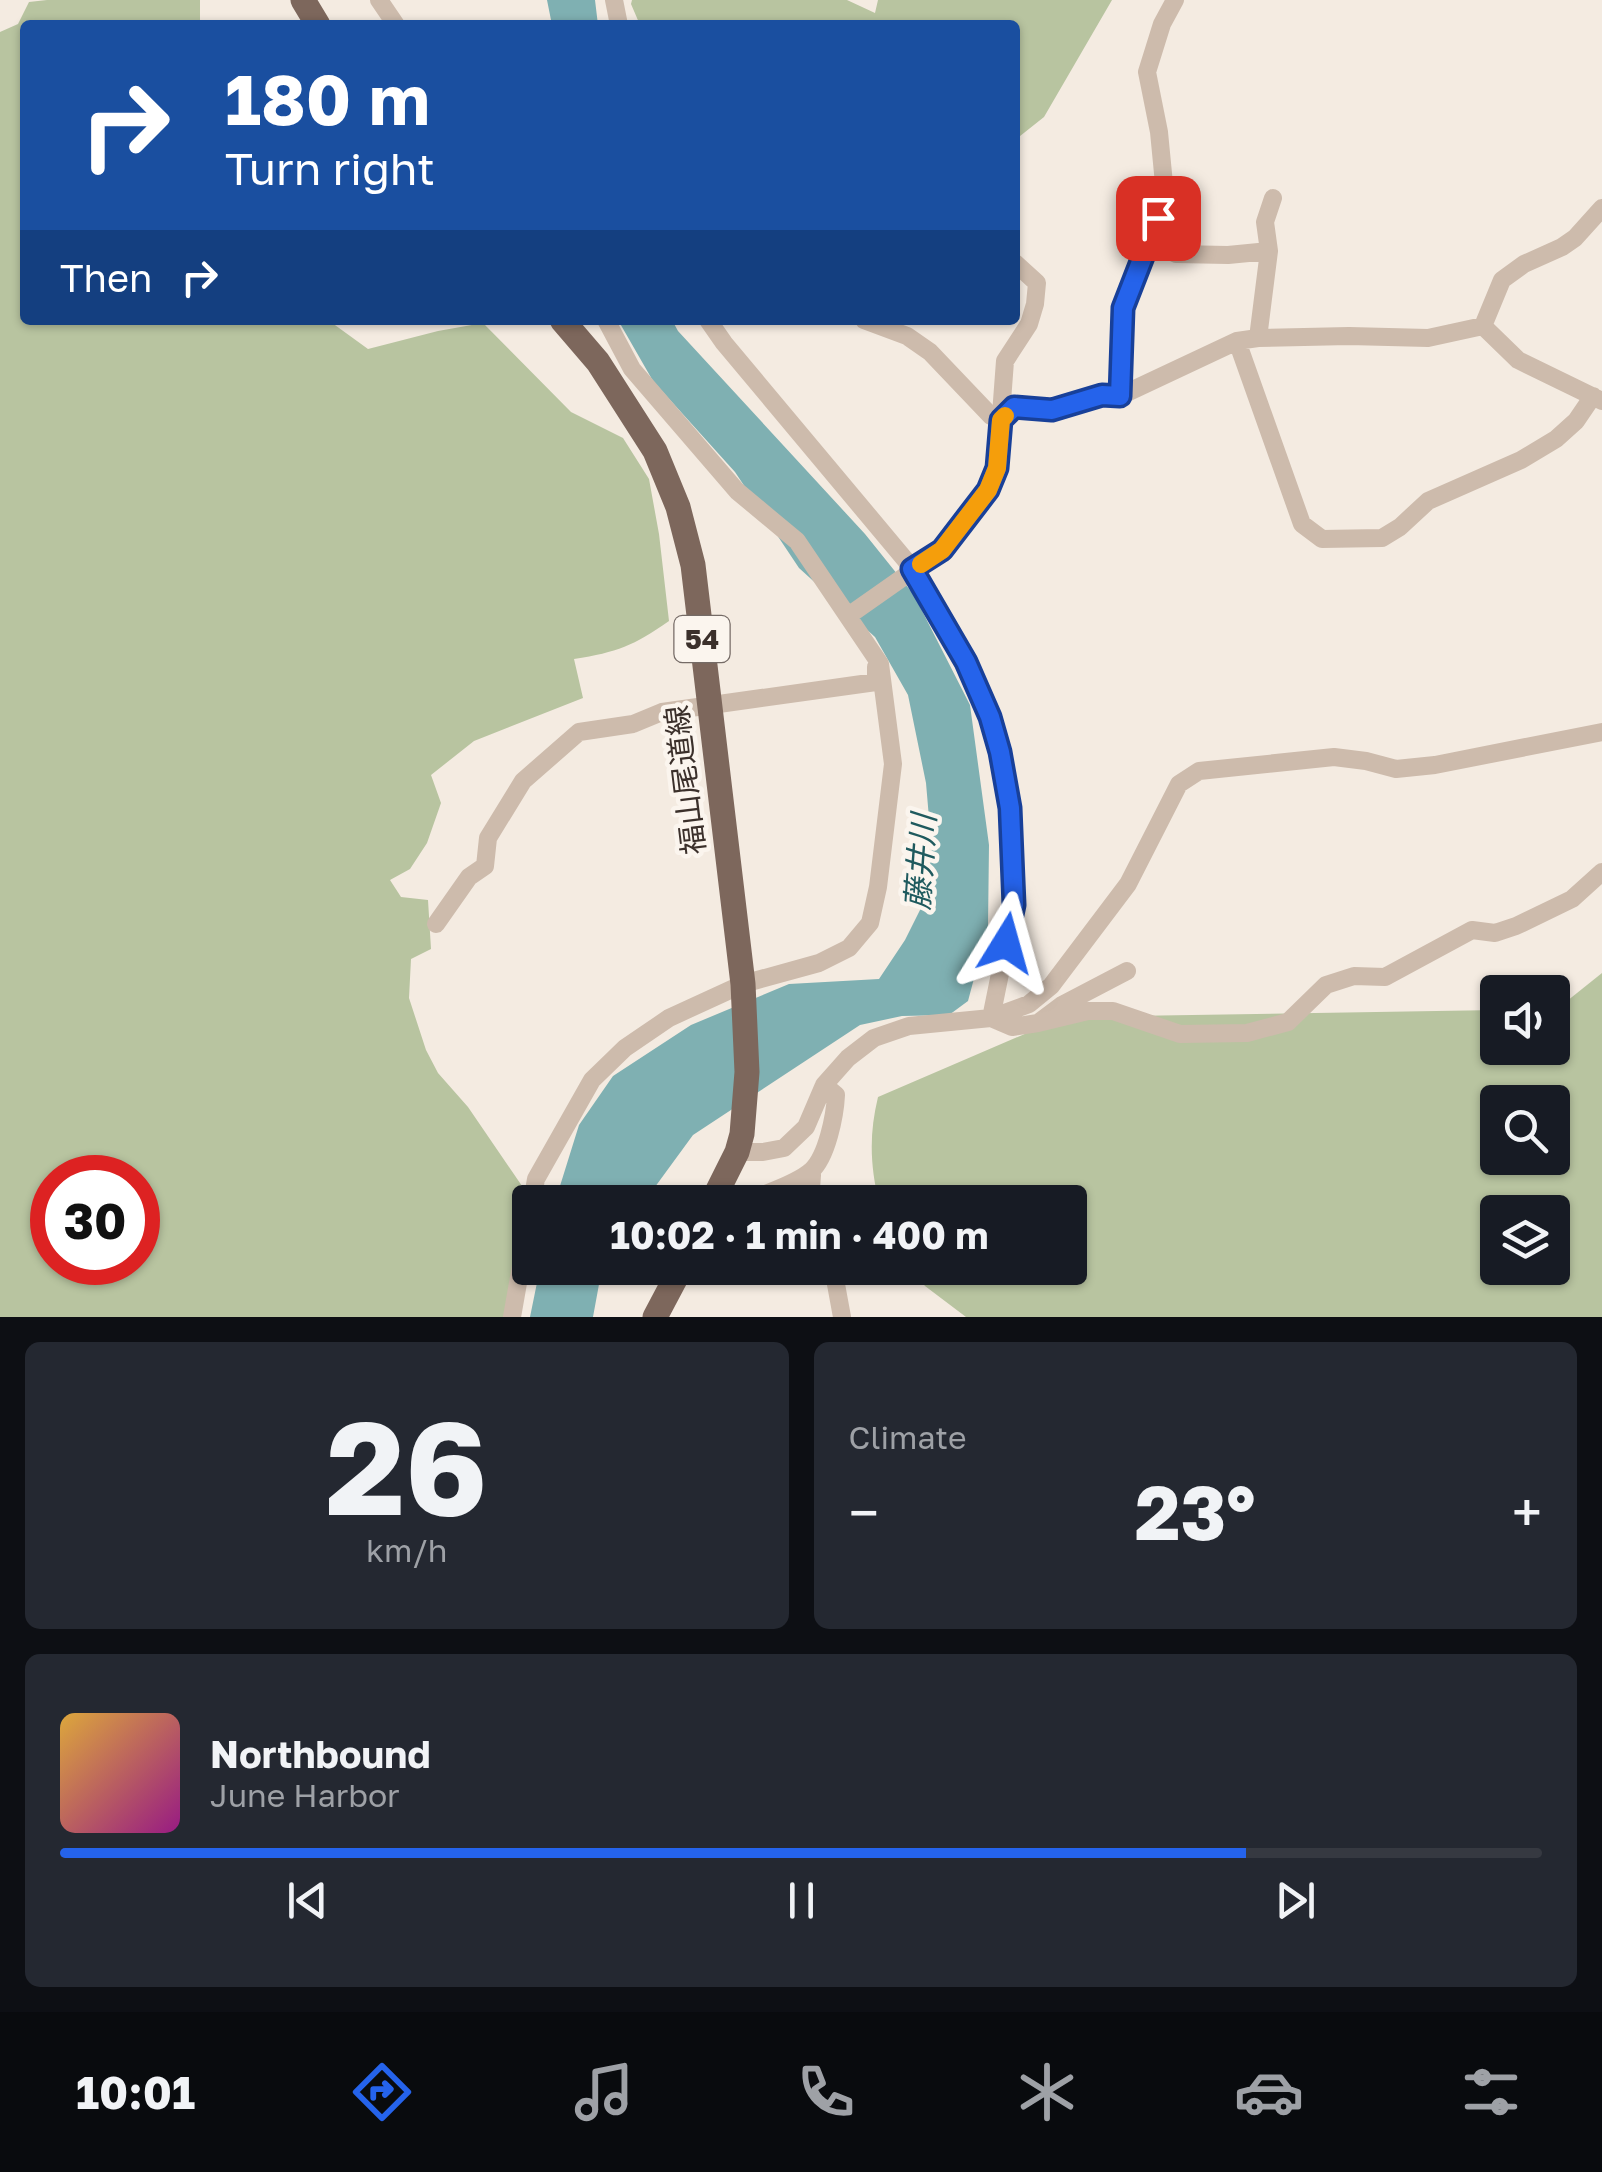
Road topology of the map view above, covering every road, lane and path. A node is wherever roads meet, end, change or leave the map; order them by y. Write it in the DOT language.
graph roads {
  1 [pos="1175,0"];
  2 [pos="1273,198"];
  3 [pos="1602,208"];
  4 [pos="1150,241"];
  5 [pos="1269,251"];
  6 [pos="1020,268"];
  7 [pos="1022,319"];
  8 [pos="566,325"];
  9 [pos="609,325"];
  10 [pos="711,325"];
  11 [pos="878,325"];
  12 [pos="1020,325"];
  13 [pos="1484,326"];
  14 [pos="1258,338"];
  15 [pos="1237,341"];
  16 [pos="598,362"];
  17 [pos="632,369"];
  18 [pos="1120,396"];
  19 [pos="1597,398"];
  20 [pos="1001,420"];
  21 [pos="912,569"];
  22 [pos="848,616"];
  23 [pos="880,664"];
  24 [pos="710,704"];
  25 [pos="1602,732"];
  26 [pos="1602,872"];
  27 [pos="436,924"];
  28 [pos="1127,971"];
  29 [pos="744,989"];
  30 [pos="992,1018"];
  31 [pos="1038,1023"];
  32 [pos="824,1084"];
  33 [pos="739,1143"];
  34 [pos="810,1172"];
  35 [pos="535,1185"];
  36 [pos="720,1185"];
  37 [pos="781,1185"];
  38 [pos="811,1185"];
  39 [pos="518,1285"];
  40 [pos="672,1285"];
  41 [pos="836,1285"];
  42 [pos="512,1317"];
  43 [pos="655,1317"];
  44 [pos="842,1317"];
  1 -- 4 [label="street"];
  2 -- 5 [label="street"];
  3 -- 13 [label="street"];
  4 -- 5 [label="street"];
  4 -- 18 [label="street"];
  5 -- 14 [label="street"];
  6 -- 7 [label="street"];
  8 -- 16 [label="main road, 福山尾道線 / 54"];
  9 -- 17 [label="street"];
  10 -- 21 [label="street"];
  11 -- 20 [label="street"];
  12 -- 20 [label="street"];
  13 -- 14 [label="street"];
  13 -- 19 [label="street"];
  14 -- 15 [label="street"];
  15 -- 18 [label="street"];
  15 -- 19 [label="street"];
  16 -- 17 [label="street"];
  16 -- 24 [label="main road, 福山尾道線 / 54"];
  17 -- 22 [label="street"];
  18 -- 20 [label="street"];
  20 -- 21 [label="street"];
  21 -- 22 [label="street"];
  21 -- 30 [label="street"];
  22 -- 23 [label="street"];
  23 -- 24 [label="street"];
  23 -- 29 [label="street"];
  24 -- 27 [label="street"];
  24 -- 29 [label="main road, 福山尾道線 / 54"];
  25 -- 30 [label="street"];
  26 -- 31 [label="street"];
  28 -- 31 [label="street"];
  29 -- 33 [label="main road, 福山尾道線 / 54"];
  29 -- 35 [label="street"];
  30 -- 31 [label="street"];
  30 -- 32 [label="street"];
  32 -- 33 [label="street"];
  32 -- 34 [label="street"];
  33 -- 36 [label="main road, 福山尾道線 / 54"];
  34 -- 37 [label="street"];
  34 -- 38 [label="street"];
  39 -- 42 [label="street"];
  40 -- 43 [label="main road"];
  41 -- 44 [label="street"];
}
